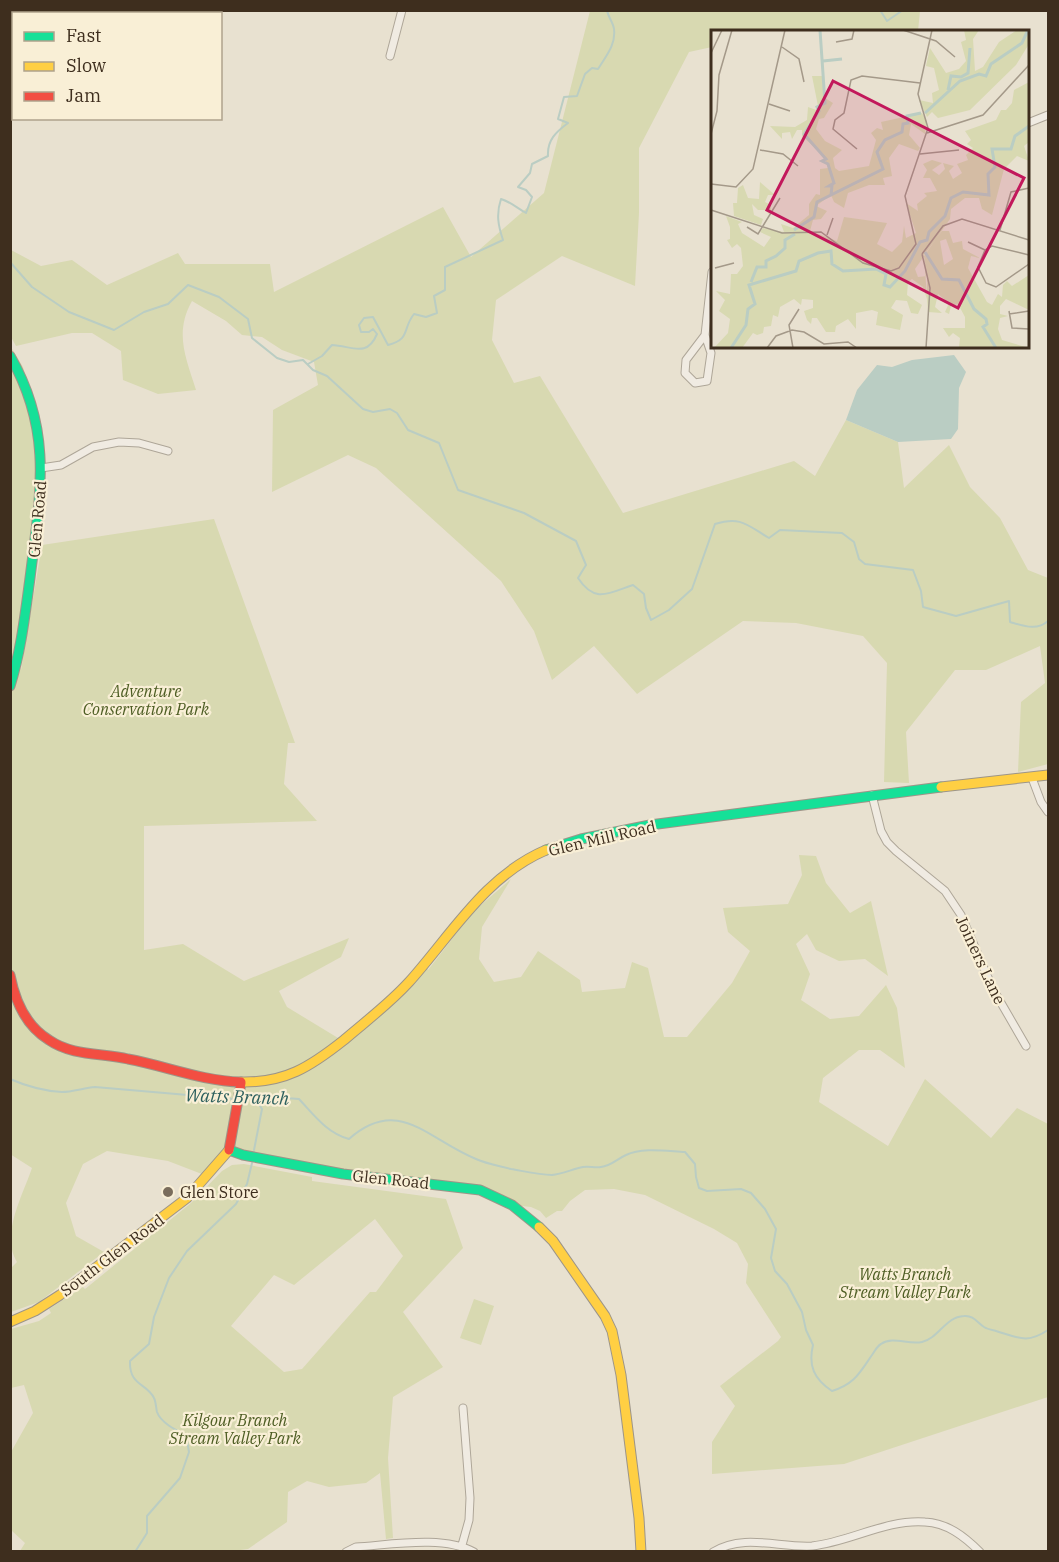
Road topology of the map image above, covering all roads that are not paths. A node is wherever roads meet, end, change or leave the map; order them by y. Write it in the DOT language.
graph roads {
  1 [pos="402,10"];
  2 [pos="390,56"];
  3 [pos="1048,114"];
  4 [pos="1029,123"];
  5 [pos="711,281"];
  6 [pos="705,335"];
  7 [pos="10,356"];
  8 [pos="168,451"];
  9 [pos="41,468"];
  10 [pos="10,686"];
  11 [pos="1048,775"];
  12 [pos="1032,778"];
  13 [pos="872,795"];
  14 [pos="1048,812"];
  15 [pos="10,975"];
  16 [pos="1026,1046"];
  17 [pos="241,1088"];
  18 [pos="229,1150"];
  19 [pos="10,1322"];
  20 [pos="463,1408"];
  21 [pos="462,1545"];
  22 [pos="346,1551"];
  23 [pos="474,1551"];
  24 [pos="641,1551"];
  25 [pos="713,1551"];
  26 [pos="980,1551"];
  1 -- 2 [label="street"];
  3 -- 4 [label="street"];
  5 -- 6 [label="street"];
  6 -- 6 [label="street"];
  7 -- 9 [label="main road, Glen Road"];
  8 -- 9 [label="street"];
  9 -- 10 [label="main road, Glen Road"];
  11 -- 12 [label="main road, Glen Mill Road"];
  12 -- 13 [label="main road, Glen Mill Road"];
  12 -- 14 [label="street"];
  13 -- 16 [label="street, Joiners Lane"];
  13 -- 17 [label="main road, Glen Mill Road"];
  15 -- 17 [label="main road"];
  17 -- 18 [label="main road"];
  18 -- 19 [label="main road, South Glen Road"];
  18 -- 24 [label="main road, Glen Road"];
  20 -- 21 [label="street"];
  21 -- 22 [label="street"];
  21 -- 23 [label="street"];
  25 -- 26 [label="street"];
}
